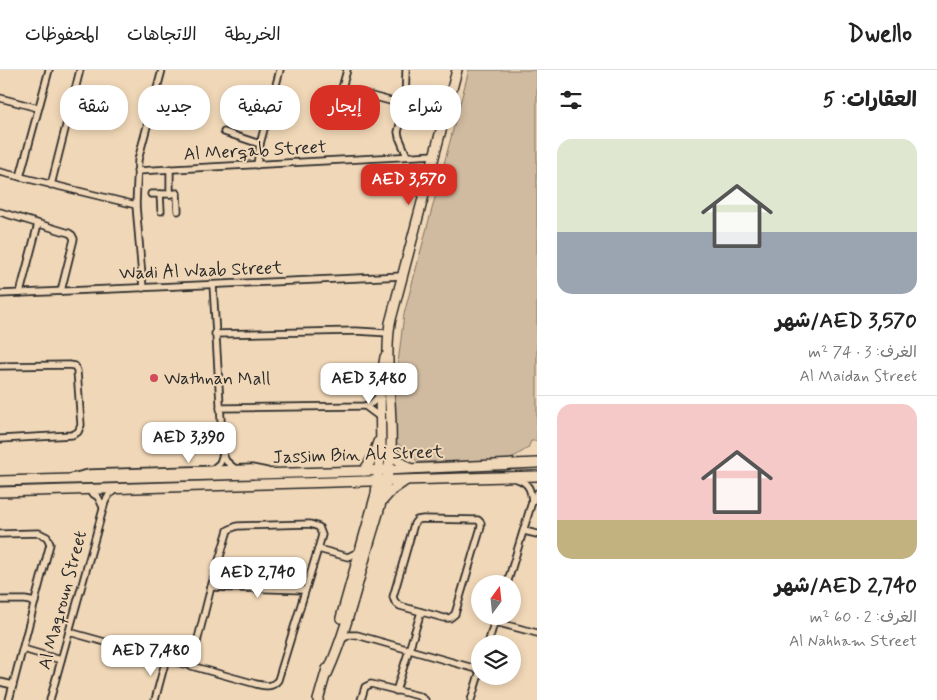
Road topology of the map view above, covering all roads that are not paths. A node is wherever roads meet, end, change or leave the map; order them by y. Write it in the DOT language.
graph roads {
  1 [pos="49,70"];
  2 [pos="80,70"];
  3 [pos="162,70"];
  4 [pos="347,70"];
  5 [pos="406,70"];
  6 [pos="457,70"];
  7 [pos="278,71"];
  8 [pos="406,85"];
  9 [pos="0,98"];
  10 [pos="390,101"];
  11 [pos="38,108"];
  12 [pos="399,130"];
  13 [pos="224,132"];
  14 [pos="260,144"];
  15 [pos="435,154"];
  16 [pos="407,156"];
  17 [pos="257,165"];
  18 [pos="170,170"];
  19 [pos="137,171"];
  20 [pos="0,172"];
  21 [pos="20,177"];
  22 [pos="51,185"];
  23 [pos="151,194"];
  24 [pos="160,194"];
  25 [pos="170,194"];
  26 [pos="136,205"];
  27 [pos="161,211"];
  28 [pos="178,211"];
  29 [pos="0,212"];
  30 [pos="38,224"];
  31 [pos="403,276"];
  32 [pos="213,285"];
  33 [pos="143,288"];
  34 [pos="61,291"];
  35 [pos="20,293"];
  36 [pos="0,294"];
  37 [pos="388,333"];
  38 [pos="215,334"];
  39 [pos="388,345"];
  40 [pos="0,366"];
  41 [pos="380,394"];
  42 [pos="365,406"];
  43 [pos="220,408"];
  44 [pos="381,418"];
  45 [pos="381,435"];
  46 [pos="0,439"];
  47 [pos="391,447"];
  48 [pos="223,454"];
  49 [pos="537,464"];
  50 [pos="409,468"];
  51 [pos="213,469"];
  52 [pos="235,469"];
  53 [pos="384,469"];
  54 [pos="364,471"];
  55 [pos="271,473"];
  56 [pos="510,476"];
  57 [pos="537,476"];
  58 [pos="69,479"];
  59 [pos="408,480"];
  60 [pos="0,481"];
  61 [pos="358,482"];
  62 [pos="382,482"];
  63 [pos="117,489"];
  64 [pos="86,490"];
  65 [pos="0,492"];
  66 [pos="537,493"];
  67 [pos="532,502"];
  68 [pos="377,504"];
  69 [pos="103,507"];
  70 [pos="524,531"];
  71 [pos="0,534"];
  72 [pos="537,534"];
  73 [pos="318,549"];
  74 [pos="360,551"];
  75 [pos="348,557"];
  76 [pos="354,569"];
  77 [pos="510,575"];
  78 [pos="211,587"];
  79 [pos="305,590"];
  80 [pos="0,600"];
  81 [pos="35,602"];
  82 [pos="420,612"];
  83 [pos="347,617"];
  84 [pos="514,625"];
  85 [pos="69,632"];
  86 [pos="537,633"];
  87 [pos="357,635"];
  88 [pos="340,641"];
  89 [pos="23,649"];
  90 [pos="409,650"];
  91 [pos="166,659"];
  92 [pos="61,660"];
  93 [pos="191,666"];
  94 [pos="471,667"];
  95 [pos="326,674"];
  96 [pos="0,682"];
  97 [pos="13,685"];
  98 [pos="476,685"];
  99 [pos="396,690"];
  100 [pos="8,700"];
  101 [pos="50,700"];
  102 [pos="155,700"];
  103 [pos="318,700"];
  104 [pos="361,700"];
  105 [pos="425,700"];
  106 [pos="471,700"];
  1 -- 11 [label="street"];
  2 -- 22 [label="street"];
  3 -- 19 [label="street"];
  4 -- 10 [label="street"];
  5 -- 8 [label="street"];
  6 -- 15 [label="street"];
  7 -- 14 [label="street"];
  9 -- 11 [label="street"];
  11 -- 21 [label="street"];
  12 -- 16 [label="street"];
  13 -- 14 [label="street"];
  14 -- 17 [label="street"];
  15 -- 16 [label="street, Al Merqab Street"];
  15 -- 31 [label="street"];
  16 -- 17 [label="street, Al Merqab Street"];
  17 -- 18 [label="street, Al Merqab Street"];
  18 -- 19 [label="street, Al Merqab Street"];
  18 -- 25 [label="street"];
  19 -- 26 [label="street"];
  20 -- 21 [label="street"];
  21 -- 22 [label="street"];
  22 -- 26 [label="street"];
  23 -- 24 [label="street"];
  24 -- 25 [label="street"];
  24 -- 27 [label="street"];
  25 -- 28 [label="street"];
  26 -- 33 [label="street"];
  29 -- 30 [label="street"];
  30 -- 34 [label="street"];
  30 -- 35 [label="street"];
  31 -- 32 [label="street, Wadi Al Waab Street"];
  31 -- 37 [label="street"];
  32 -- 33 [label="street, Wadi Al Waab Street"];
  32 -- 38 [label="street"];
  33 -- 34 [label="street, Wadi Al Waab Street"];
  34 -- 35 [label="street, Wadi Al Waab Street"];
  35 -- 36 [label="street, Wadi Al Waab Street"];
  37 -- 38 [label="street"];
  37 -- 39 [label="street"];
  38 -- 43 [label="street"];
  39 -- 41 [label="street"];
  39 -- 47 [label="street"];
  40 -- 46 [label="street"];
  41 -- 42 [label="street"];
  41 -- 44 [label="street"];
  42 -- 43 [label="street"];
  42 -- 44 [label="street"];
  43 -- 48 [label="street"];
  44 -- 45 [label="street"];
  45 -- 53 [label="street"];
  45 -- 54 [label="street"];
  47 -- 50 [label="street"];
  47 -- 53 [label="street"];
  48 -- 51 [label="street"];
  48 -- 52 [label="street"];
  49 -- 50 [label="street, Jassim Bin Ali Street"];
  50 -- 53 [label="street, Jassim Bin Ali Street"];
  51 -- 52 [label="street"];
  51 -- 58 [label="street"];
  52 -- 55 [label="street"];
  53 -- 54 [label="street, Jassim Bin Ali Street"];
  53 -- 62 [label="street"];
  54 -- 55 [label="street, Jassim Bin Ali Street"];
  55 -- 58 [label="street, Jassim Bin Ali Street"];
  56 -- 57 [label="street, Jassim Bin Ali Street"];
  56 -- 59 [label="street, Jassim Bin Ali Street"];
  56 -- 67 [label="street"];
  58 -- 60 [label="street, Jassim Bin Ali Street"];
  59 -- 62 [label="street, Jassim Bin Ali Street"];
  59 -- 68 [label="street"];
  61 -- 62 [label="street, Jassim Bin Ali Street"];
  61 -- 63 [label="street, Jassim Bin Ali Street"];
  61 -- 68 [label="street"];
  62 -- 68 [label="street"];
  63 -- 64 [label="street, Jassim Bin Ali Street"];
  63 -- 69 [label="street, Al Maqroun Street"];
  64 -- 65 [label="street, Jassim Bin Ali Street"];
  64 -- 69 [label="street"];
  66 -- 67 [label="street"];
  67 -- 70 [label="street"];
  68 -- 74 [label="street"];
  68 -- 83 [label="street"];
  69 -- 85 [label="street, Al Maqroun Street"];
  70 -- 72 [label="street"];
  70 -- 77 [label="street"];
  71 -- 81 [label="street"];
  73 -- 75 [label="street"];
  73 -- 78 [label="street"];
  73 -- 79 [label="street"];
  74 -- 75 [label="street"];
  74 -- 76 [label="street"];
  75 -- 76 [label="street"];
  76 -- 95 [label="street"];
  78 -- 79 [label="street"];
  78 -- 93 [label="street"];
  79 -- 93 [label="street"];
  80 -- 81 [label="street"];
  81 -- 89 [label="street"];
  82 -- 82 [label="street"];
  82 -- 90 [label="street"];
  83 -- 87 [label="street"];
  83 -- 88 [label="street"];
  84 -- 86 [label="street"];
  85 -- 91 [label="street"];
  85 -- 92 [label="street, Al Maqroun Street"];
  87 -- 88 [label="street"];
  87 -- 90 [label="street"];
  88 -- 95 [label="street"];
  89 -- 92 [label="street"];
  89 -- 97 [label="street"];
  90 -- 94 [label="street"];
  90 -- 99 [label="street"];
  91 -- 93 [label="street"];
  91 -- 102 [label="street"];
  92 -- 101 [label="street, Al Maqroun Street"];
  95 -- 103 [label="street"];
  96 -- 97 [label="street"];
  97 -- 100 [label="street"];
  98 -- 106 [label="street"];
  99 -- 104 [label="street"];
  99 -- 105 [label="street"];
}
